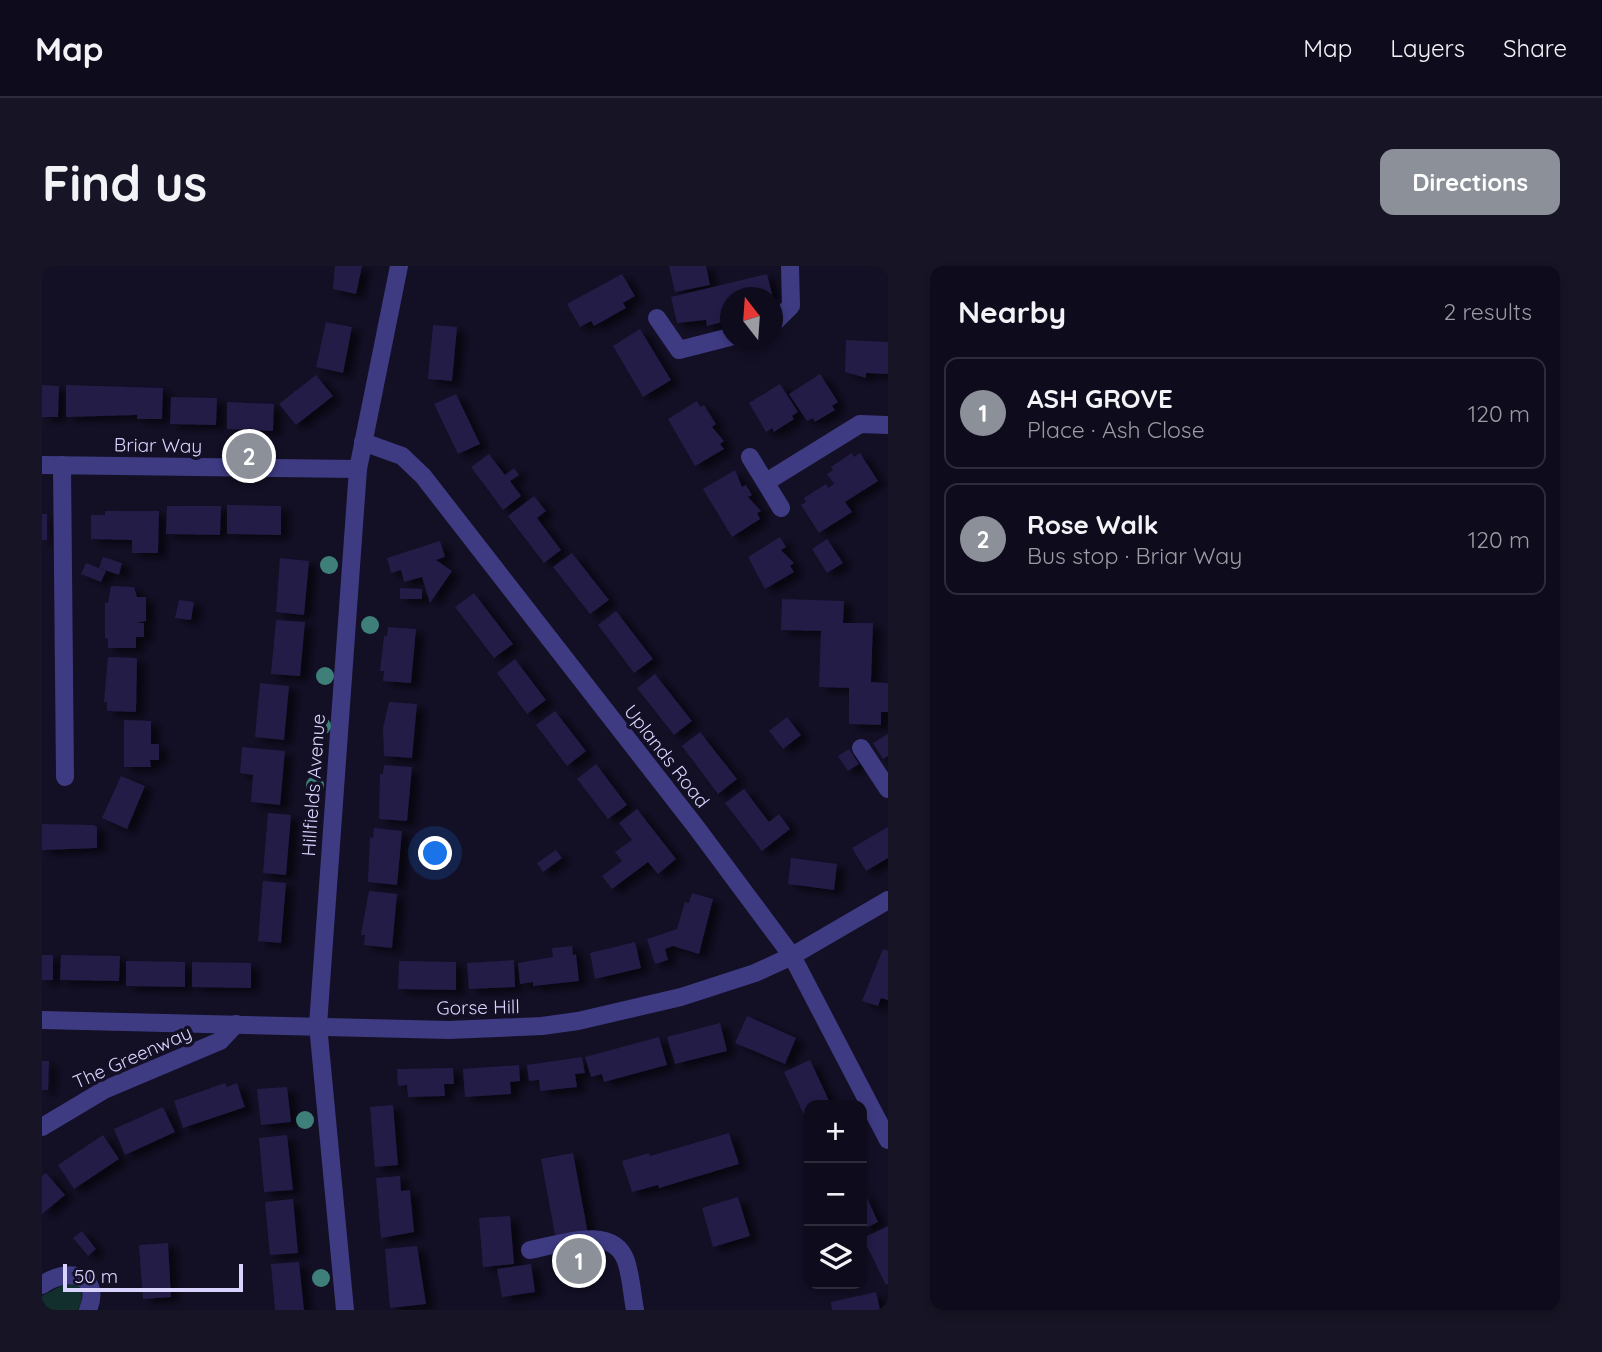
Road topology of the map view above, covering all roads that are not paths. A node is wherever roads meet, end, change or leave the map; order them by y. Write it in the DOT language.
graph roads {
  1 [pos="399,266"];
  2 [pos="790,266"];
  3 [pos="783,314"];
  4 [pos="657,318"];
  5 [pos="720,340"];
  6 [pos="888,425"];
  7 [pos="363,442"];
  8 [pos="750,457"];
  9 [pos="42,465"];
  10 [pos="62,465"];
  11 [pos="358,468"];
  12 [pos="766,482"];
  13 [pos="781,508"];
  14 [pos="861,748"];
  15 [pos="65,777"];
  16 [pos="888,789"];
  17 [pos="888,900"];
  18 [pos="792,956"];
  19 [pos="42,1020"];
  20 [pos="236,1024"];
  21 [pos="318,1025"];
  22 [pos="42,1127"];
  23 [pos="888,1140"];
  24 [pos="530,1250"];
  25 [pos="42,1285"];
  26 [pos="88,1310"];
  27 [pos="345,1310"];
  28 [pos="635,1310"];
  1 -- 7 [label="street, Hillfields Avenue"];
  2 -- 3 [label="street"];
  4 -- 5 [label="street"];
  6 -- 12 [label="street"];
  7 -- 11 [label="street, Hillfields Avenue"];
  7 -- 18 [label="street, Uplands Road"];
  8 -- 12 [label="street"];
  9 -- 10 [label="street, Briar Way"];
  10 -- 11 [label="street, Briar Way"];
  10 -- 15 [label="street"];
  11 -- 21 [label="street, Hillfields Avenue"];
  12 -- 13 [label="street"];
  14 -- 16 [label="street"];
  17 -- 18 [label="street, Gorse Hill"];
  18 -- 21 [label="street, Gorse Hill"];
  18 -- 23 [label="street, Uplands Road"];
  19 -- 20 [label="street, Gorse Hill"];
  20 -- 21 [label="street, Gorse Hill"];
  20 -- 22 [label="street, The Greenway"];
  21 -- 27 [label="street, Hillfields Avenue"];
  24 -- 28 [label="street"];
  25 -- 26 [label="street"];
}
